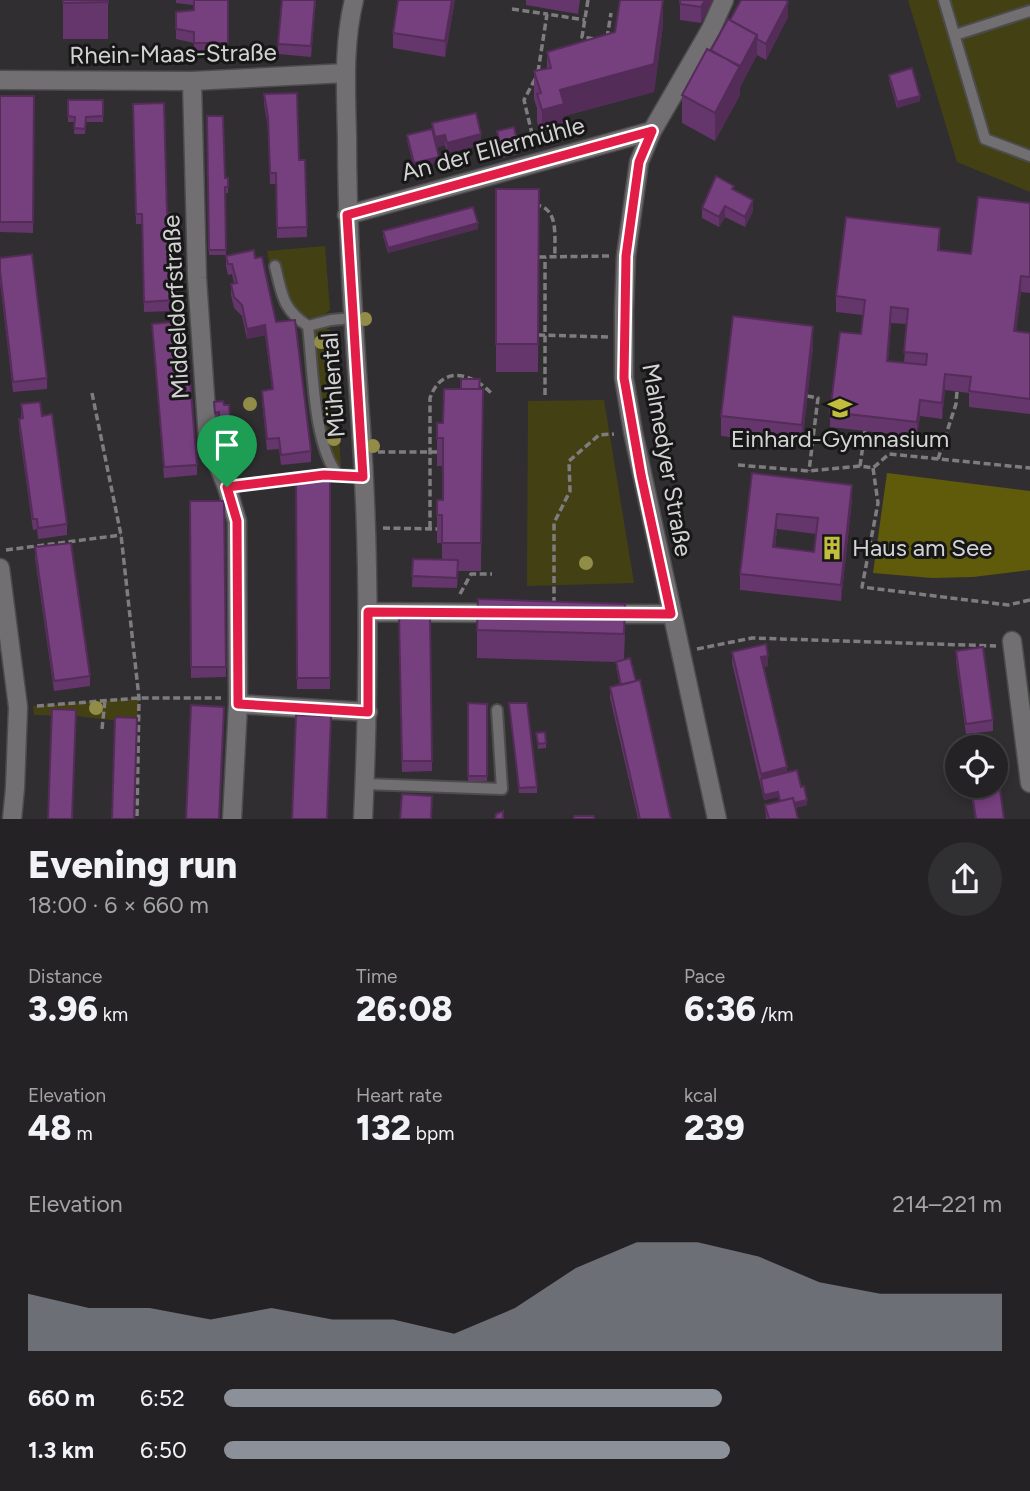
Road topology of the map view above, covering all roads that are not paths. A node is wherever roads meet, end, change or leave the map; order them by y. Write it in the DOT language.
graph roads {
  1 [pos="354,0"];
  2 [pos="724,0"];
  3 [pos="944,0"];
  4 [pos="1030,11"];
  5 [pos="955,35"];
  6 [pos="346,73"];
  7 [pos="0,80"];
  8 [pos="192,81"];
  9 [pos="652,131"];
  10 [pos="1029,155"];
  11 [pos="347,215"];
  12 [pos="275,266"];
  13 [pos="353,318"];
  14 [pos="308,326"];
  15 [pos="363,477"];
  16 [pos="0,568"];
  17 [pos="368,612"];
  18 [pos="517,613"];
  19 [pos="554,614"];
  20 [pos="671,614"];
  21 [pos="1012,644"];
  22 [pos="237,701"];
  23 [pos="497,710"];
  24 [pos="368,712"];
  25 [pos="1030,783"];
  26 [pos="365,784"];
  27 [pos="12,819"];
  28 [pos="232,819"];
  29 [pos="363,819"];
  30 [pos="717,819"];
  1 -- 6 [label="street, Mühlental"];
  2 -- 9 [label="street, Malmedyer Straße"];
  3 -- 5 [label="lane"];
  4 -- 5 [label="lane"];
  5 -- 10 [label="lane"];
  6 -- 8 [label="street, Rhein-Maas-Straße"];
  6 -- 11 [label="street, Mühlental"];
  7 -- 8 [label="street, Rhein-Maas-Straße"];
  8 -- 22 [label="street, Middeldorfstraße"];
  9 -- 11 [label="street, An der Ellermühle"];
  9 -- 20 [label="street, Malmedyer Straße"];
  11 -- 13 [label="street, Mühlental"];
  12 -- 14 [label="lane"];
  13 -- 14 [label="lane"];
  13 -- 15 [label="street, Mühlental"];
  14 -- 15 [label="lane"];
  15 -- 17 [label="street, Mühlental"];
  16 -- 27 [label="street"];
  17 -- 18 [label="street"];
  17 -- 24 [label="street, Mühlental"];
  19 -- 20 [label="street"];
  20 -- 30 [label="street, Malmedyer Straße"];
  21 -- 25 [label="street"];
  22 -- 24 [label="street"];
  22 -- 28 [label="street, Middeldorfstraße"];
  23 -- 26 [label="lane"];
  24 -- 26 [label="street, Mühlental"];
  26 -- 29 [label="street, Mühlental"];
}
